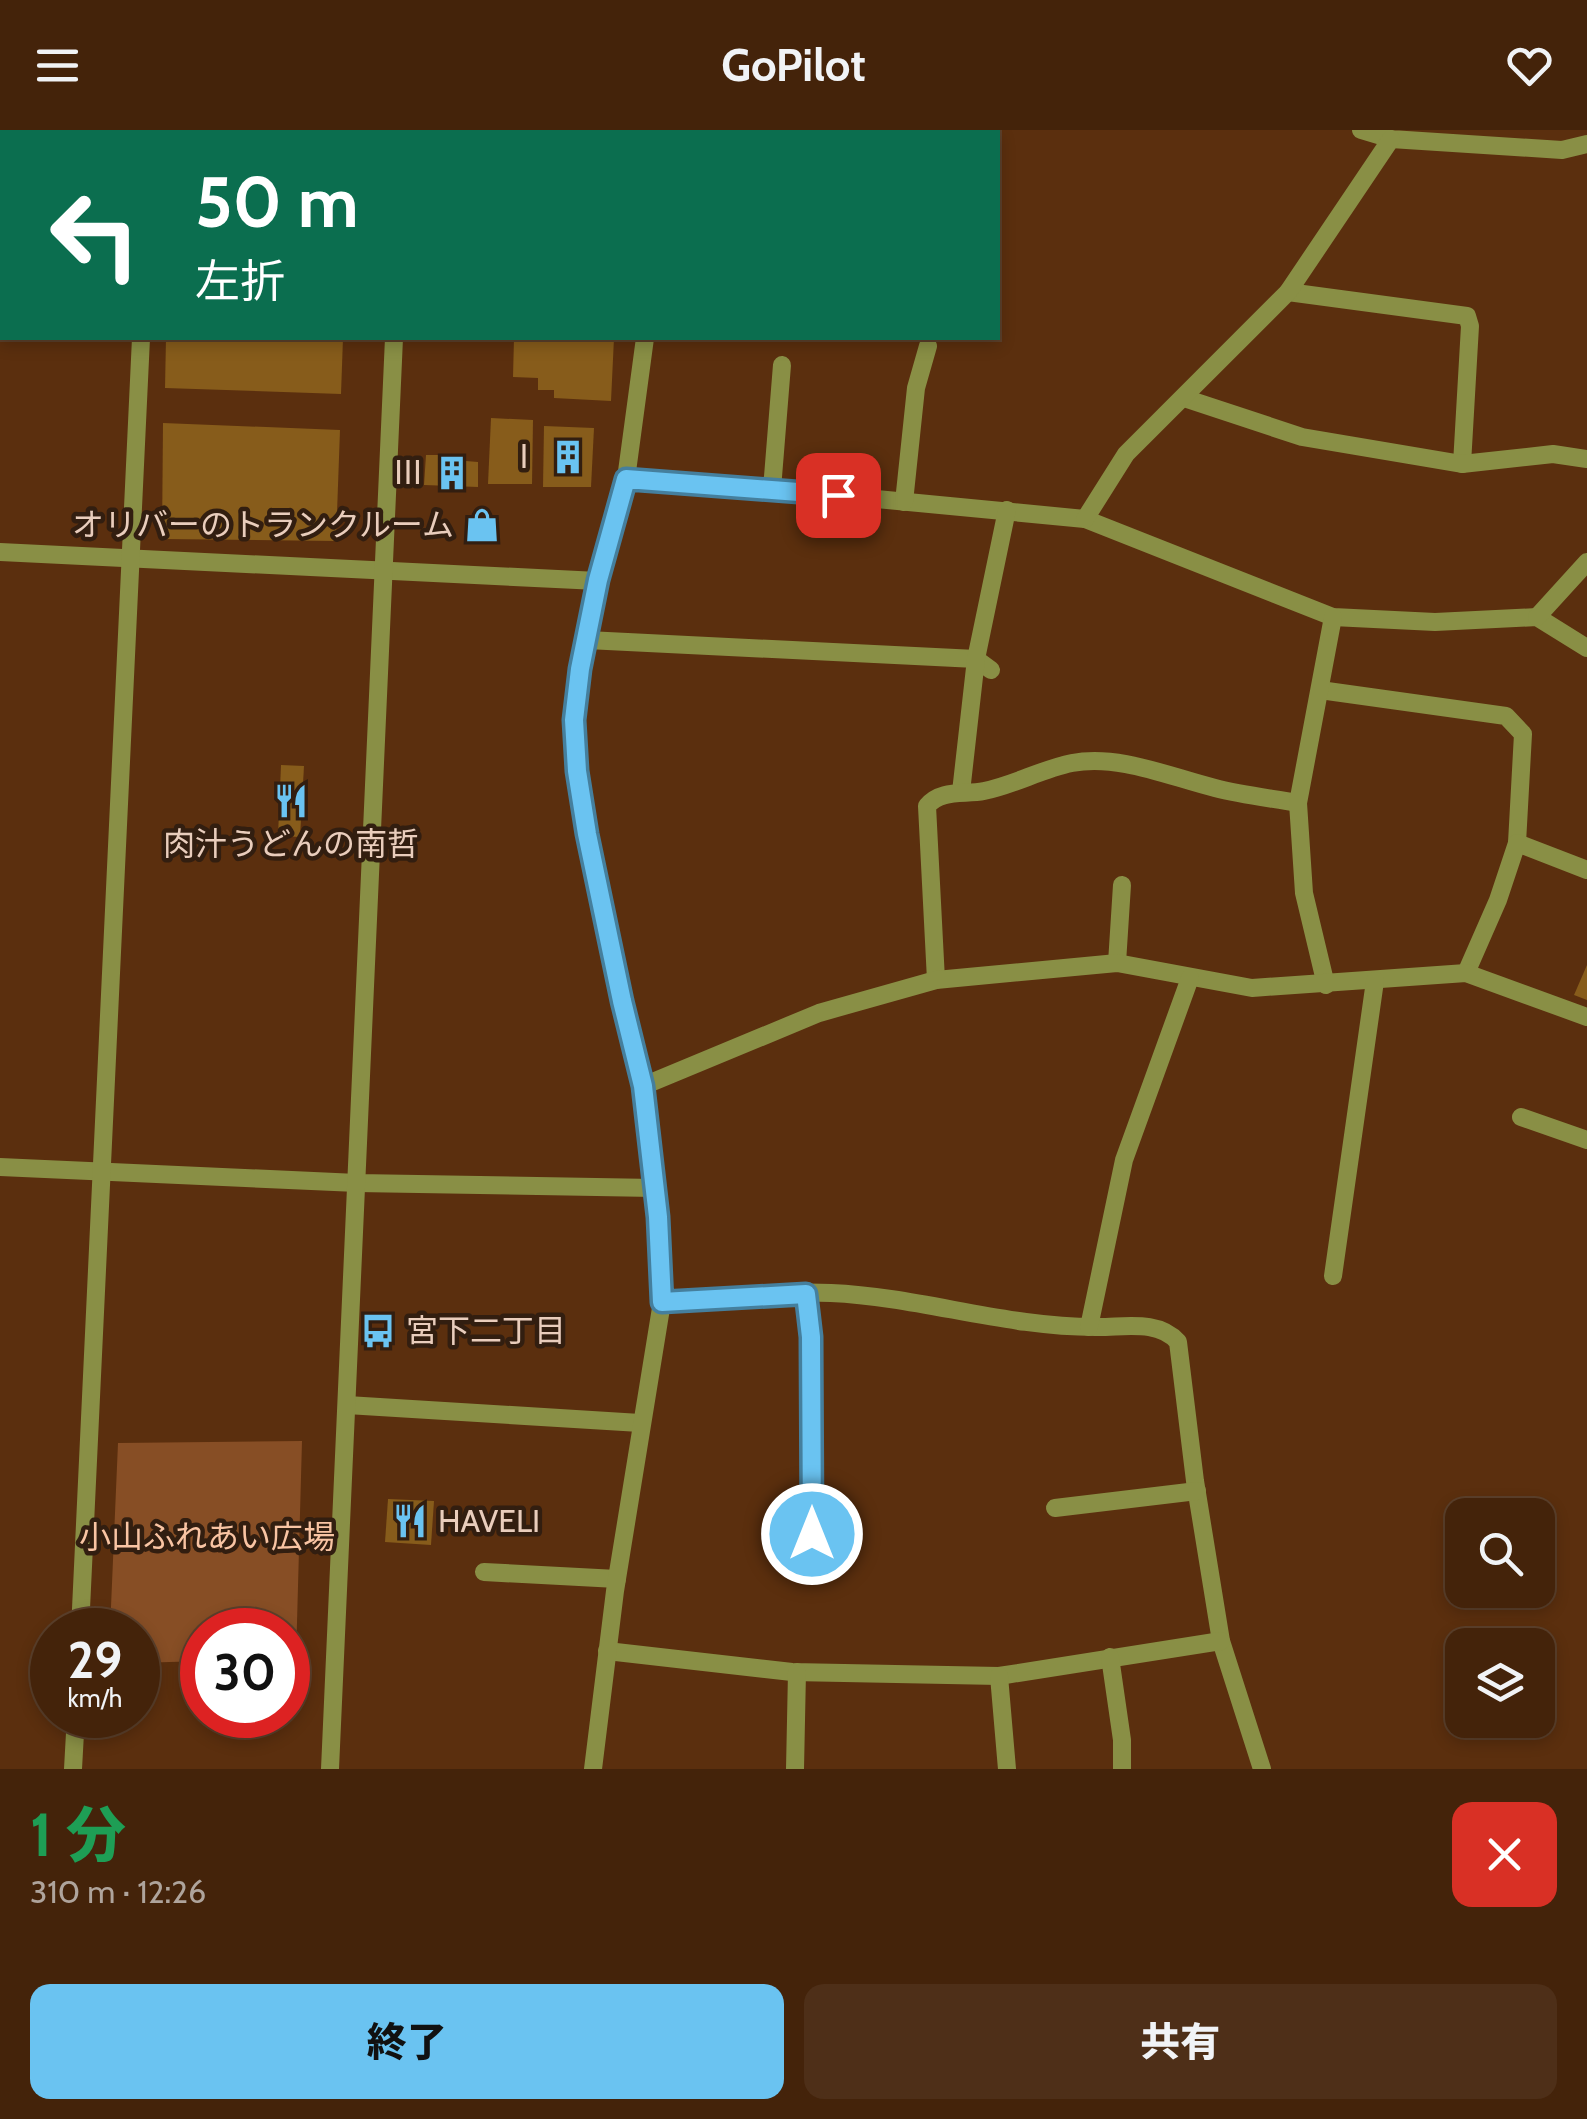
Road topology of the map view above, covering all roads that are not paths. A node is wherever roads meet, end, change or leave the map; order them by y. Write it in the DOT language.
graph roads {
  1 [pos="1361,130"];
  2 [pos="1392,139"];
  3 [pos="1587,144"];
  4 [pos="1288,292"];
  5 [pos="142,340"];
  6 [pos="394,340"];
  7 [pos="645,340"];
  8 [pos="928,346"];
  9 [pos="782,365"];
  10 [pos="1184,398"];
  11 [pos="1587,459"];
  12 [pos="1462,464"];
  13 [pos="626,479"];
  14 [pos="772,489"];
  15 [pos="904,502"];
  16 [pos="1007,510"];
  17 [pos="1085,519"];
  18 [pos="0,552"];
  19 [pos="133,558"];
  20 [pos="1587,562"];
  21 [pos="385,570"];
  22 [pos="598,580"];
  23 [pos="1333,617"];
  24 [pos="1537,617"];
  25 [pos="588,640"];
  26 [pos="1587,648"];
  27 [pos="984,665"];
  28 [pos="1320,690"];
  29 [pos="962,792"];
  30 [pos="1298,803"];
  31 [pos="1516,843"];
  32 [pos="1587,870"];
  33 [pos="1122,885"];
  34 [pos="1117,963"];
  35 [pos="1466,973"];
  36 [pos="1190,978"];
  37 [pos="936,980"];
  38 [pos="1375,981"];
  39 [pos="1326,985"];
  40 [pos="1587,1017"];
  41 [pos="643,1086"];
  42 [pos="1520,1117"];
  43 [pos="1587,1140"];
  44 [pos="0,1167"];
  45 [pos="104,1172"];
  46 [pos="357,1183"];
  47 [pos="655,1188"];
  48 [pos="1333,1276"];
  49 [pos="806,1294"];
  50 [pos="662,1302"];
  51 [pos="1090,1328"];
  52 [pos="347,1405"];
  53 [pos="640,1423"];
  54 [pos="1196,1491"];
  55 [pos="1055,1508"];
  56 [pos="812,1534"];
  57 [pos="484,1572"];
  58 [pos="617,1579"];
  59 [pos="81,1608"];
  60 [pos="1220,1641"];
  61 [pos="607,1652"];
  62 [pos="1110,1657"];
  63 [pos="797,1672"];
  64 [pos="999,1676"];
  65 [pos="75,1738"];
  66 [pos="1264,1768"];
  67 [pos="73,1769"];
  68 [pos="330,1769"];
  69 [pos="593,1769"];
  70 [pos="796,1769"];
  71 [pos="1007,1769"];
  72 [pos="1122,1769"];
  1 -- 2 [label="street"];
  2 -- 3 [label="street"];
  2 -- 4 [label="street"];
  4 -- 10 [label="street"];
  4 -- 12 [label="street"];
  5 -- 19 [label="street"];
  6 -- 21 [label="street"];
  7 -- 13 [label="street"];
  8 -- 15 [label="street"];
  9 -- 14 [label="street"];
  10 -- 12 [label="street"];
  10 -- 17 [label="street"];
  11 -- 12 [label="street"];
  13 -- 14 [label="street"];
  13 -- 22 [label="street"];
  14 -- 15 [label="street"];
  15 -- 16 [label="street"];
  16 -- 17 [label="street"];
  16 -- 27 [label="street"];
  17 -- 23 [label="street"];
  18 -- 19 [label="street"];
  19 -- 21 [label="street"];
  19 -- 45 [label="street"];
  20 -- 24 [label="street"];
  21 -- 22 [label="street"];
  21 -- 46 [label="street"];
  22 -- 25 [label="street"];
  23 -- 24 [label="street"];
  23 -- 28 [label="street"];
  24 -- 26 [label="street"];
  25 -- 27 [label="street"];
  25 -- 41 [label="street"];
  27 -- 29 [label="street"];
  28 -- 30 [label="street"];
  28 -- 31 [label="street"];
  29 -- 30 [label="street"];
  29 -- 37 [label="street"];
  30 -- 39 [label="street"];
  31 -- 32 [label="street"];
  31 -- 35 [label="street"];
  33 -- 34 [label="street"];
  34 -- 36 [label="street"];
  34 -- 37 [label="street"];
  35 -- 38 [label="street"];
  35 -- 40 [label="street"];
  36 -- 39 [label="street"];
  36 -- 51 [label="street"];
  37 -- 41 [label="street"];
  38 -- 39 [label="street"];
  38 -- 48 [label="street"];
  41 -- 47 [label="street"];
  42 -- 43 [label="street"];
  44 -- 45 [label="street"];
  45 -- 46 [label="street"];
  45 -- 59 [label="street"];
  46 -- 47 [label="street"];
  46 -- 52 [label="street"];
  47 -- 50 [label="street"];
  49 -- 50 [label="street"];
  49 -- 51 [label="street"];
  49 -- 56 [label="street"];
  50 -- 53 [label="street"];
  51 -- 54 [label="street"];
  52 -- 53 [label="street"];
  52 -- 68 [label="street"];
  53 -- 58 [label="street"];
  54 -- 55 [label="street"];
  54 -- 60 [label="street"];
  57 -- 58 [label="street"];
  58 -- 61 [label="street"];
  60 -- 62 [label="street"];
  60 -- 66 [label="street"];
  61 -- 63 [label="street"];
  61 -- 69 [label="street"];
  62 -- 64 [label="street"];
  62 -- 72 [label="street"];
  63 -- 64 [label="street"];
  63 -- 70 [label="street"];
  64 -- 71 [label="street"];
  65 -- 67 [label="street"];
}
